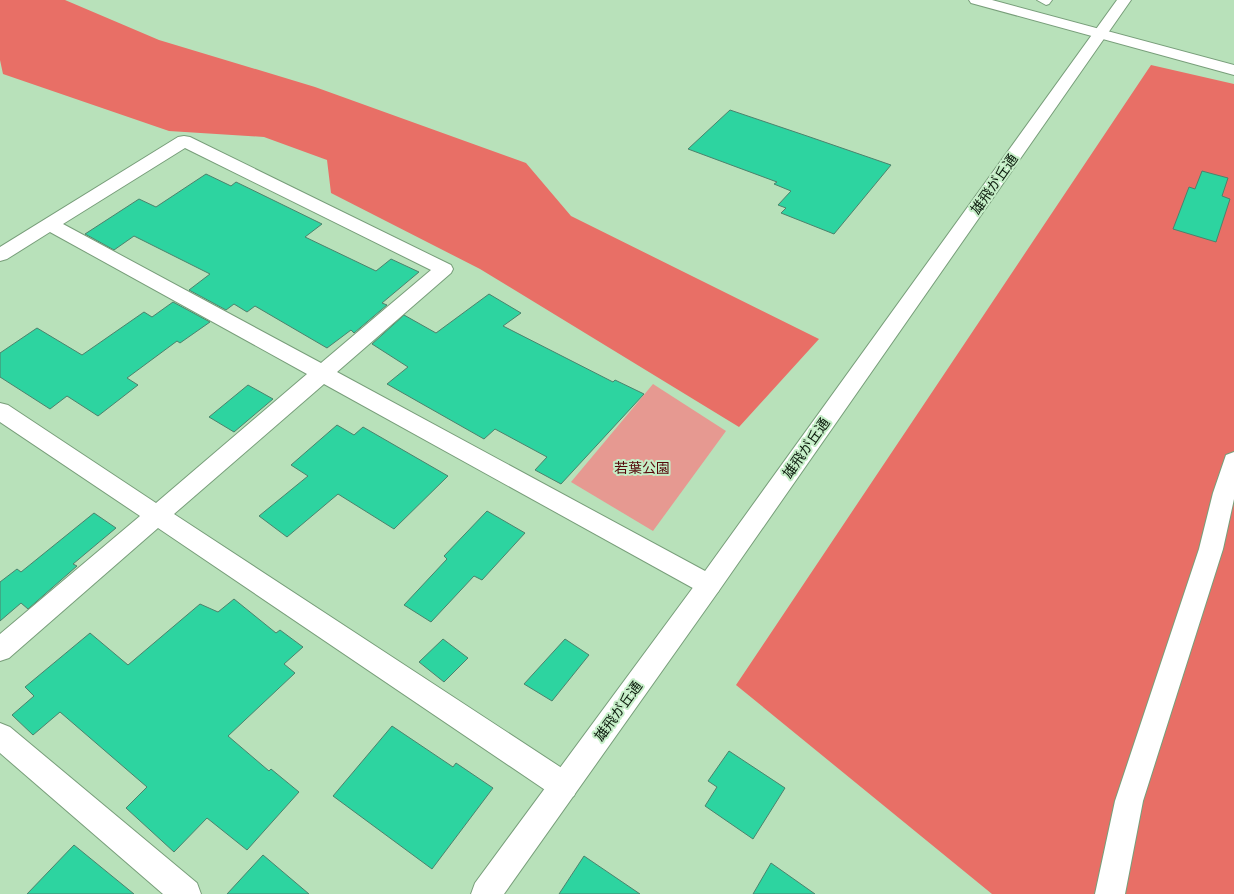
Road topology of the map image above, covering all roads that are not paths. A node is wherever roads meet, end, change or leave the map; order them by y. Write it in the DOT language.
graph roads {
  1 [pos="976,0"];
  2 [pos="1041,0"];
  3 [pos="1048,0"];
  4 [pos="1124,0"];
  5 [pos="1100,35"];
  6 [pos="1234,70"];
  7 [pos="50,224"];
  8 [pos="0,255"];
  9 [pos="322,374"];
  10 [pos="0,411"];
  11 [pos="1234,461"];
  12 [pos="157,515"];
  13 [pos="709,585"];
  14 [pos="0,650"];
  15 [pos="0,736"];
  16 [pos="564,786"];
  17 [pos="186,894"];
  18 [pos="486,894"];
  19 [pos="1110,894"];
  1 -- 5 [label="street"];
  2 -- 3 [label="lane"];
  4 -- 5 [label="street, 雄飛が丘通"];
  5 -- 6 [label="street"];
  5 -- 13 [label="street, 雄飛が丘通"];
  7 -- 8 [label="street"];
  7 -- 9 [label="street"];
  7 -- 9 [label="street"];
  9 -- 12 [label="street"];
  9 -- 13 [label="street"];
  10 -- 12 [label="street"];
  11 -- 19 [label="street"];
  12 -- 14 [label="street"];
  12 -- 16 [label="street"];
  13 -- 16 [label="street, 雄飛が丘通"];
  15 -- 17 [label="street"];
  16 -- 18 [label="street, 雄飛が丘通"];
}
